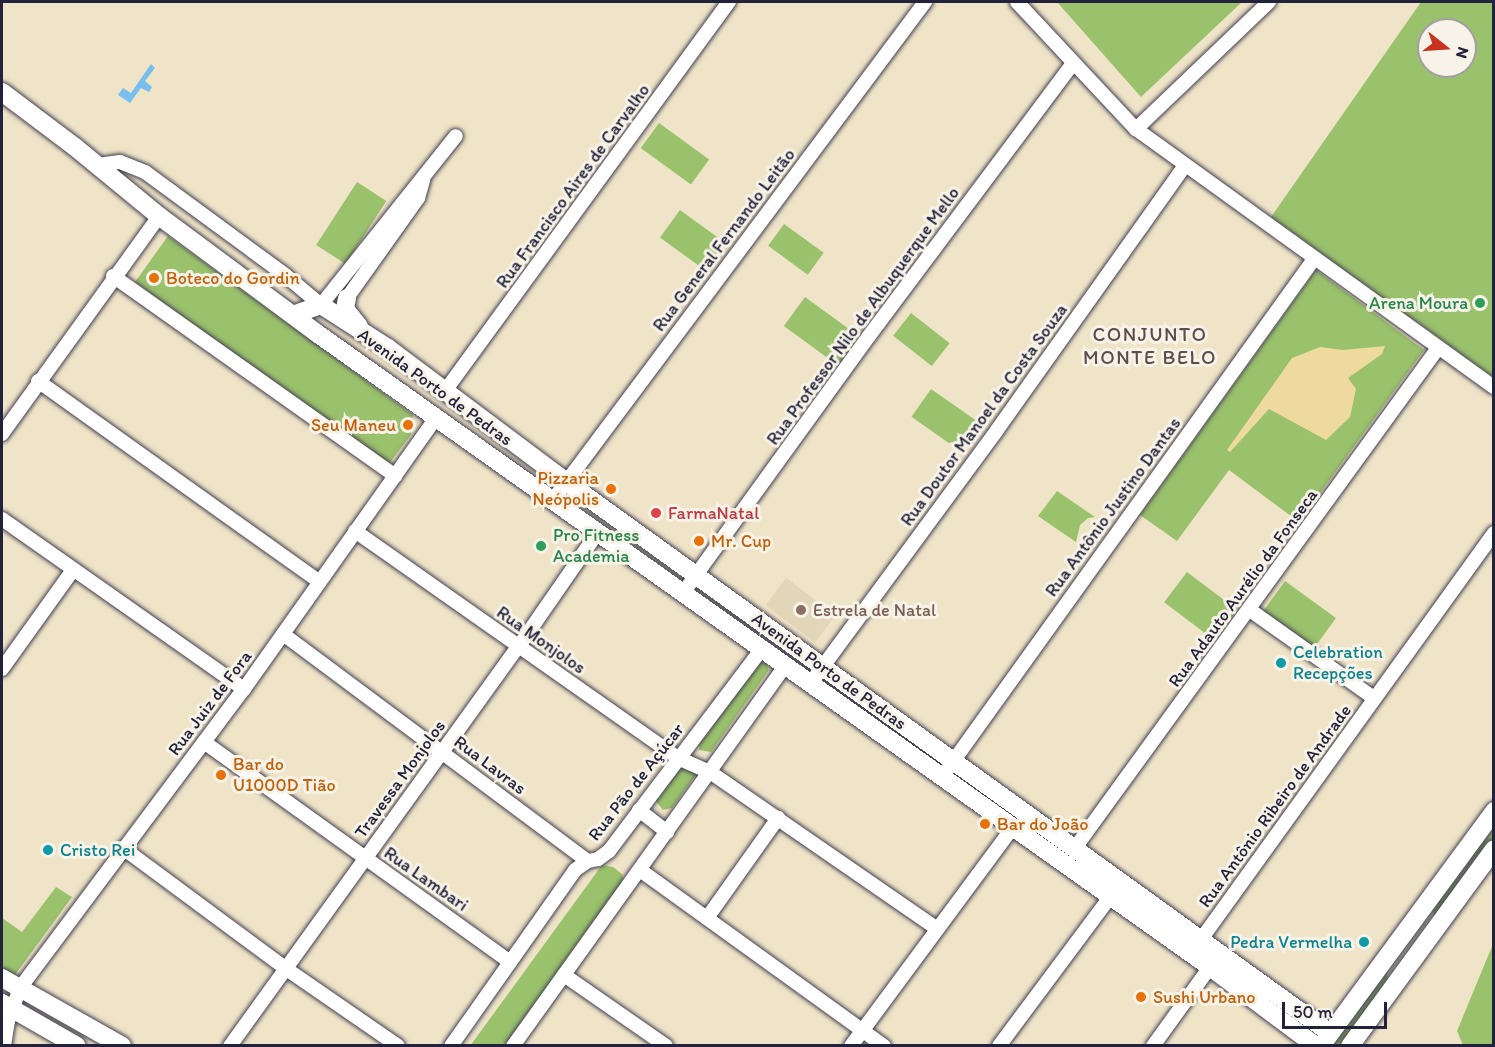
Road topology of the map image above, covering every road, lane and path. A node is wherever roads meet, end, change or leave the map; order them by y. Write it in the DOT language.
graph roads {
  1 [pos="729,2"];
  2 [pos="925,2"];
  3 [pos="1017,2"];
  4 [pos="1269,2"];
  5 [pos="1074,63"];
  6 [pos="2,92"];
  7 [pos="1136,129"];
  8 [pos="456,136"];
  9 [pos="98,165"];
  10 [pos="1185,165"];
  11 [pos="423,180"];
  12 [pos="159,216"];
  13 [pos="1314,259"];
  14 [pos="113,276"];
  15 [pos="347,298"];
  16 [pos="324,308"];
  17 [pos="293,315"];
  18 [pos="311,329"];
  19 [pos="367,334"];
  20 [pos="1438,348"];
  21 [pos="38,381"];
  22 [pos="1494,387"];
  23 [pos="445,391"];
  24 [pos="436,418"];
  25 [pos="2,434"];
  26 [pos="395,476"];
  27 [pos="568,483"];
  28 [pos="553,500"];
  29 [pos="2,519"];
  30 [pos="356,531"];
  31 [pos="598,532"];
  32 [pos="1494,533"];
  33 [pos="73,570"];
  34 [pos="697,574"];
  35 [pos="320,582"];
  36 [pos="683,593"];
  37 [pos="1250,610"];
  38 [pos="283,634"];
  39 [pos="519,646"];
  40 [pos="761,650"];
  41 [pos="822,665"];
  42 [pos="785,666"];
  43 [pos="2,669"];
  44 [pos="810,684"];
  45 [pos="244,689"];
  46 [pos="1374,699"];
  47 [pos="204,742"];
  48 [pos="443,753"];
  49 [pos="678,758"];
  50 [pos="952,761"];
  51 [pos="710,772"];
  52 [pos="942,777"];
  53 [pos="639,810"];
  54 [pos="1494,811"];
  55 [pos="778,818"];
  56 [pos="1013,827"];
  57 [pos="667,832"];
  58 [pos="123,848"];
  59 [pos="1075,848"];
  60 [pos="1494,849"];
  61 [pos="1462,854"];
  62 [pos="364,858"];
  63 [pos="588,861"];
  64 [pos="640,870"];
  65 [pos="1111,896"];
  66 [pos="707,918"];
  67 [pos="936,928"];
  68 [pos="1405,929"];
  69 [pos="1432,931"];
  70 [pos="1196,946"];
  71 [pos="510,962"];
  72 [pos="1210,966"];
  73 [pos="285,968"];
  74 [pos="564,975"];
  75 [pos="2,978"];
  76 [pos="1395,983"];
  77 [pos="20,988"];
  78 [pos="7,1005"];
  79 [pos="862,1029"];
  80 [pos="1322,1041"];
  81 [pos="663,1045"];
  82 [pos="4,1046"];
  83 [pos="77,1046"];
  84 [pos="122,1046"];
  85 [pos="230,1046"];
  86 [pos="398,1046"];
  87 [pos="451,1046"];
  88 [pos="513,1046"];
  89 [pos="851,1046"];
  90 [pos="884,1046"];
  91 [pos="999,1046"];
  92 [pos="1153,1046"];
  93 [pos="1350,1046"];
  1 -- 23 [label="street, Rua Francisco Aires de Carvalho"];
  2 -- 27 [label="street, Rua General Fernando Leitão"];
  3 -- 5 [label="street"];
  4 -- 7 [label="street"];
  5 -- 7 [label="street"];
  5 -- 34 [label="street, Rua Professor Nilo de Albuquerque Mello"];
  6 -- 9 [label="main road, Avenida Porto de Pedras"];
  7 -- 10 [label="street"];
  8 -- 11 [label="street"];
  9 -- 12 [label="main road, Avenida Porto de Pedras"];
  9 -- 16 [label="street, Avenida Porto de Pedras"];
  10 -- 13 [label="street"];
  10 -- 41 [label="street, Rua Doutor Manoel da Costa Souza"];
  11 -- 15 [label="street"];
  11 -- 16 [label="street"];
  12 -- 14 [label="street"];
  12 -- 17 [label="main road, Avenida Porto de Pedras"];
  13 -- 20 [label="street"];
  13 -- 50 [label="street, Rua Antônio Justino Dantas"];
  14 -- 21 [label="street"];
  14 -- 26 [label="street"];
  15 -- 19 [label="main road"];
  16 -- 17 [label="main road"];
  16 -- 18 [label="main road"];
  16 -- 19 [label="main road, Avenida Porto de Pedras"];
  17 -- 18 [label="main road, Avenida Porto de Pedras"];
  18 -- 24 [label="main road, Avenida Porto de Pedras"];
  19 -- 23 [label="main road, Avenida Porto de Pedras"];
  20 -- 22 [label="street"];
  20 -- 37 [label="street, Rua Adauto Aurélio da Fonseca"];
  21 -- 25 [label="street"];
  21 -- 35 [label="street"];
  23 -- 27 [label="main road, Avenida Porto de Pedras"];
  24 -- 26 [label="street, Rua Juiz de Fora"];
  24 -- 28 [label="main road, Avenida Porto de Pedras"];
  26 -- 30 [label="street, Rua Juiz de Fora"];
  27 -- 28 [label="street, Rua General Fernando Leitão"];
  27 -- 34 [label="main road, Avenida Porto de Pedras"];
  28 -- 31 [label="main road, Avenida Porto de Pedras"];
  29 -- 33 [label="street"];
  30 -- 35 [label="street, Rua Juiz de Fora"];
  30 -- 39 [label="street, Rua Monjolos"];
  31 -- 36 [label="main road, Avenida Porto de Pedras"];
  31 -- 39 [label="street, Travessa Monjolos"];
  32 -- 46 [label="street, Rua Antônio Ribeiro de Andrade"];
  33 -- 43 [label="street"];
  33 -- 45 [label="street"];
  34 -- 36 [label="street, Rua Professor Nilo de Albuquerque Mello"];
  34 -- 41 [label="main road, Avenida Porto de Pedras"];
  35 -- 38 [label="street, Rua Juiz de Fora"];
  36 -- 40 [label="main road, Avenida Porto de Pedras"];
  37 -- 46 [label="street"];
  37 -- 59 [label="street, Rua Adauto Aurélio da Fonseca"];
  38 -- 45 [label="street, Rua Juiz de Fora"];
  38 -- 48 [label="street, Rua Lavras"];
  39 -- 48 [label="street, Travessa Monjolos"];
  39 -- 49 [label="street, Rua Monjolos"];
  40 -- 42 [label="main road, Avenida Porto de Pedras"];
  40 -- 49 [label="street, Rua Pão de Açúcar"];
  41 -- 44 [label="street, Rua Doutor Manoel da Costa Souza"];
  41 -- 50 [label="main road, Avenida Porto de Pedras"];
  42 -- 44 [label="main road, Avenida Porto de Pedras"];
  42 -- 51 [label="street"];
  44 -- 52 [label="main road, Avenida Porto de Pedras"];
  45 -- 47 [label="street, Rua Juiz de Fora"];
  46 -- 70 [label="street, Rua Antônio Ribeiro de Andrade"];
  47 -- 58 [label="street, Rua Juiz de Fora"];
  47 -- 62 [label="street, Rua Lambari"];
  48 -- 62 [label="street, Travessa Monjolos"];
  48 -- 63 [label="street, Rua Lavras"];
  49 -- 51 [label="street, Rua Monjolos"];
  49 -- 53 [label="street, Rua Pão de Açúcar"];
  50 -- 52 [label="street, Rua Antônio Justino Dantas"];
  50 -- 59 [label="main road, Avenida Porto de Pedras"];
  51 -- 55 [label="street, Rua Monjolos"];
  51 -- 57 [label="street"];
  52 -- 56 [label="main road, Avenida Porto de Pedras"];
  53 -- 57 [label="street"];
  53 -- 63 [label="street, Rua Pão de Açúcar"];
  54 -- 61 [label="main road"];
  55 -- 66 [label="street"];
  55 -- 67 [label="street, Rua Monjolos"];
  56 -- 65 [label="main road, Avenida Porto de Pedras"];
  56 -- 67 [label="street"];
  57 -- 64 [label="street"];
  58 -- 73 [label="street"];
  58 -- 77 [label="street, Rua Juiz de Fora"];
  59 -- 70 [label="main road, Avenida Porto de Pedras"];
  60 -- 69 [label="main road"];
  61 -- 68 [label="main road"];
  61 -- 69 [label="main road"];
  62 -- 71 [label="street, Rua Lambari"];
  62 -- 73 [label="street, Travessa Monjolos"];
  63 -- 71 [label="street, Rua Pão de Açúcar"];
  64 -- 66 [label="street"];
  64 -- 74 [label="street"];
  65 -- 70 [label="main road, Avenida Porto de Pedras"];
  65 -- 91 [label="street"];
  66 -- 79 [label="street"];
  67 -- 79 [label="street"];
  68 -- 76 [label="main road"];
  68 -- 80 [label="main road"];
  69 -- 76 [label="main road"];
  70 -- 72 [label="main road, Avenida Porto de Pedras"];
  70 -- 80 [label="main road, Avenida Porto de Pedras"];
  71 -- 87 [label="street, Rua Pão de Açúcar"];
  72 -- 80 [label="main road, Avenida Porto de Pedras"];
  72 -- 92 [label="street"];
  73 -- 85 [label="street, Travessa Monjolos"];
  73 -- 86 [label="street"];
  74 -- 81 [label="street"];
  74 -- 88 [label="street"];
  75 -- 77 [label="main road"];
  76 -- 93 [label="main road"];
  77 -- 78 [label="street, Rua Juiz de Fora"];
  77 -- 84 [label="main road"];
  78 -- 82 [label="street, Rua Juiz de Fora"];
  78 -- 83 [label="main road"];
  79 -- 89 [label="street"];
  79 -- 90 [label="street"];
}
